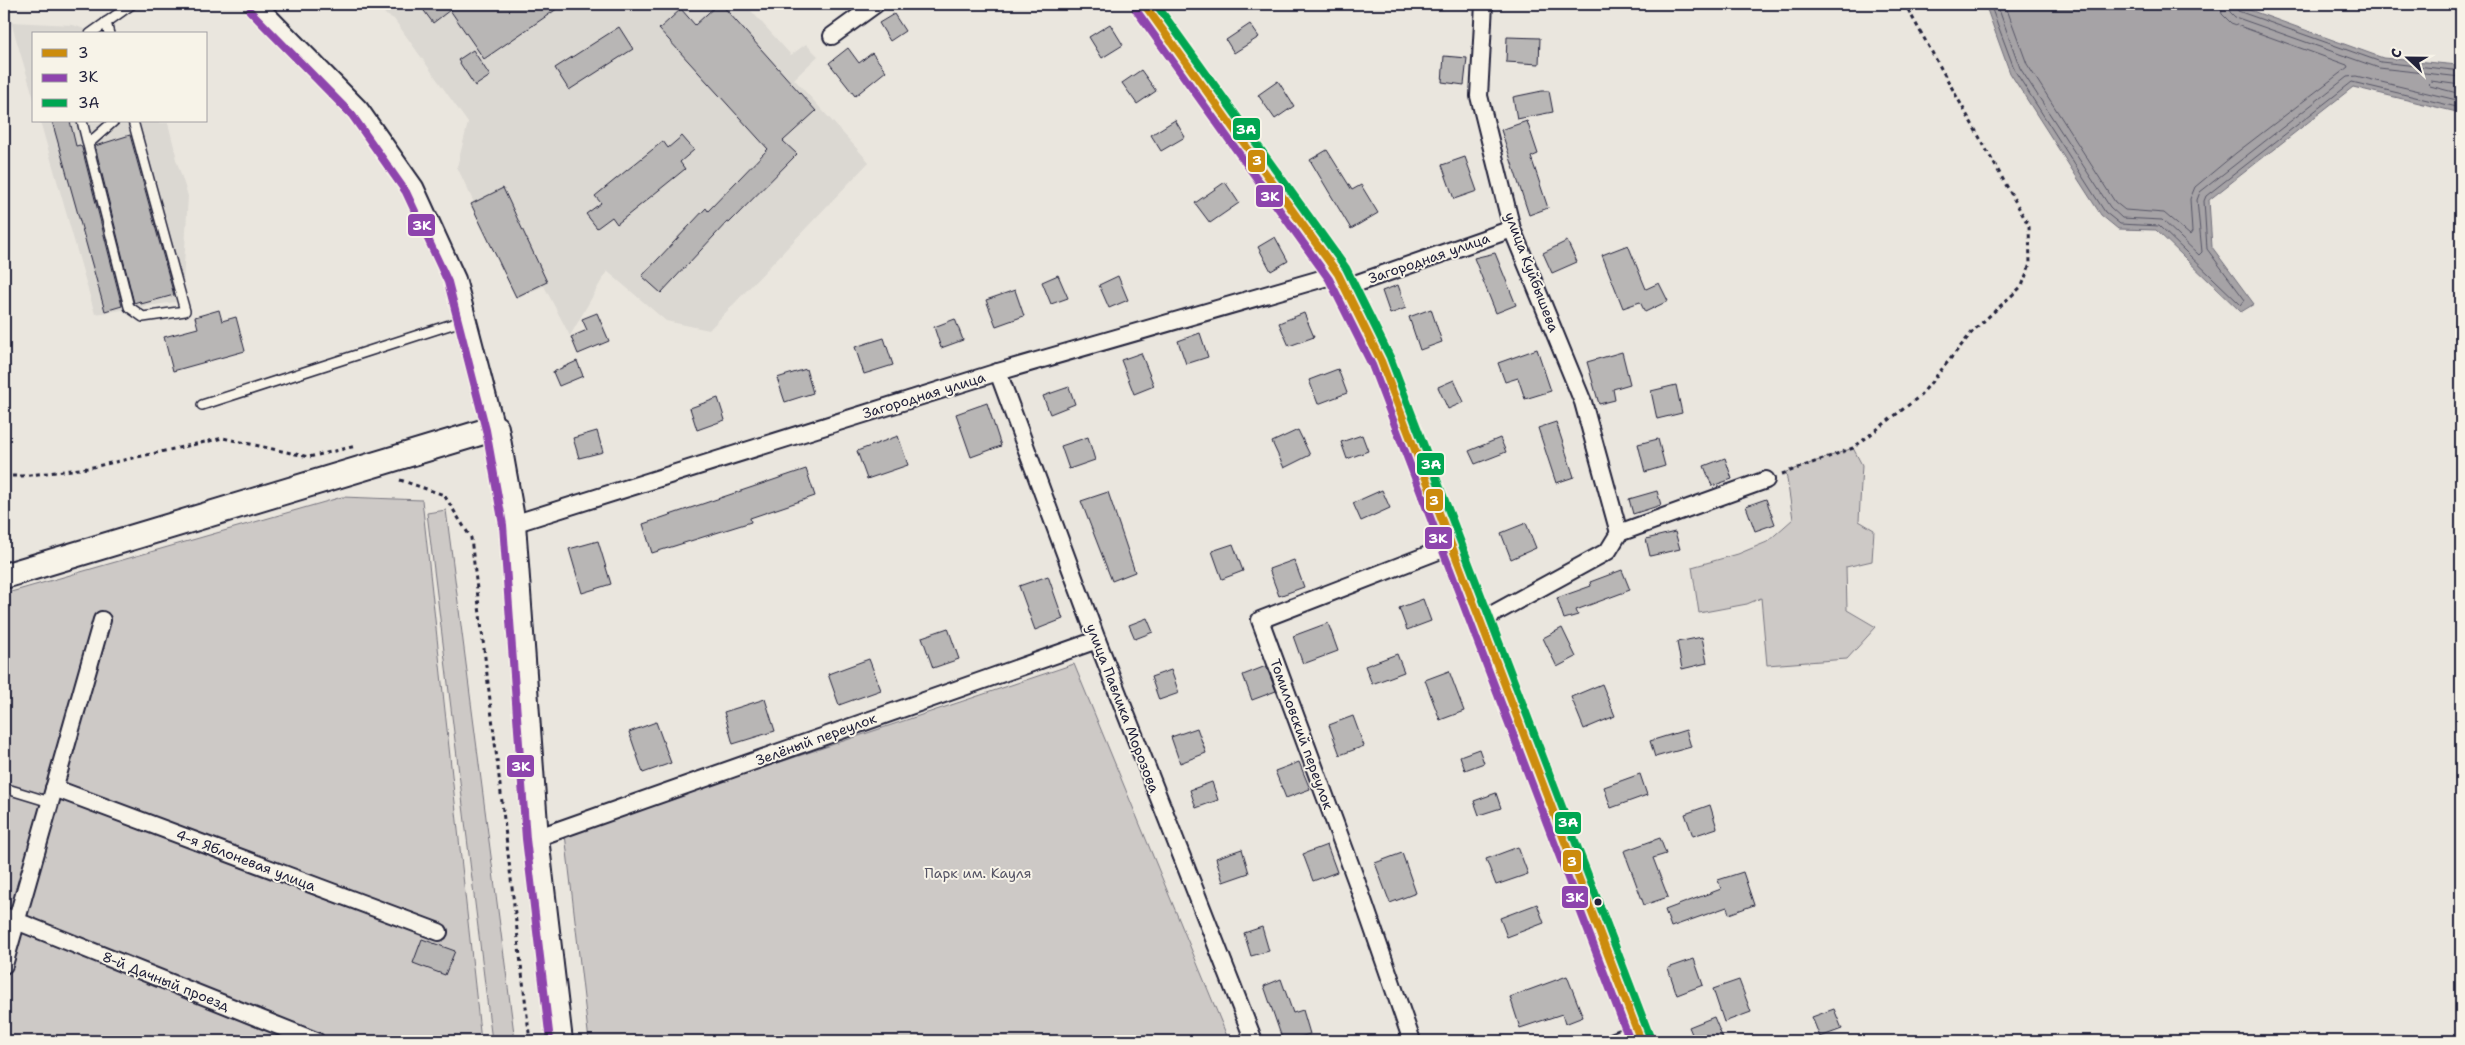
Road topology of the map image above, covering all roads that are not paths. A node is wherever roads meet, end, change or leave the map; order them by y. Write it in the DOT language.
graph roads {
  1 [pos="132,4"];
  2 [pos="257,4"];
  3 [pos="876,4"];
  4 [pos="1144,4"];
  5 [pos="1484,4"];
  6 [pos="106,22"];
  7 [pos="93,32"];
  8 [pos="108,32"];
  9 [pos="832,36"];
  10 [pos="82,122"];
  11 [pos="113,122"];
  12 [pos="133,122"];
  13 [pos="88,144"];
  14 [pos="1512,229"];
  15 [pos="1342,280"];
  16 [pos="468,319"];
  17 [pos="998,372"];
  18 [pos="202,405"];
  19 [pos="496,428"];
  20 [pos="1766,480"];
  21 [pos="513,524"];
  22 [pos="1619,533"];
  23 [pos="1451,546"];
  24 [pos="4,576"];
  25 [pos="102,620"];
  26 [pos="1480,622"];
  27 [pos="1096,640"];
  28 [pos="4,788"];
  29 [pos="52,795"];
  30 [pos="536,838"];
  31 [pos="10,918"];
  32 [pos="439,932"];
  33 [pos="4,965"];
  34 [pos="1639,1037"];
  35 [pos="316,1041"];
  36 [pos="560,1041"];
  37 [pos="1254,1041"];
  38 [pos="1412,1041"];
  39 [pos="1614,1041"];
  1 -- 6 [label="lane"];
  2 -- 16 [label="street"];
  3 -- 9 [label="street"];
  4 -- 15 [label="street"];
  5 -- 14 [label="street, улица Куйбышева"];
  6 -- 7 [label="lane"];
  6 -- 8 [label="lane"];
  10 -- 13 [label="lane"];
  11 -- 13 [label="lane"];
  12 -- 13 [label="lane"];
  14 -- 15 [label="street, Загородная улица"];
  14 -- 22 [label="street, улица Куйбышева"];
  15 -- 17 [label="street, Загородная улица"];
  15 -- 23 [label="street"];
  16 -- 18 [label="lane"];
  16 -- 19 [label="street"];
  17 -- 21 [label="street, Загородная улица"];
  17 -- 27 [label="street, улица Павлика Морозова"];
  19 -- 21 [label="street"];
  19 -- 24 [label="street"];
  20 -- 22 [label="street"];
  21 -- 30 [label="street"];
  22 -- 26 [label="street"];
  23 -- 26 [label="street"];
  23 -- 38 [label="street, Томиловский переулок"];
  25 -- 29 [label="street"];
  26 -- 34 [label="street"];
  27 -- 30 [label="street, Зелёный переулок"];
  27 -- 37 [label="street, улица Павлика Морозова"];
  28 -- 29 [label="lane"];
  29 -- 31 [label="street"];
  29 -- 32 [label="street, 4-я Яблоневая улица"];
  30 -- 36 [label="street"];
  31 -- 33 [label="street"];
  31 -- 35 [label="street, 8-й Дачный проезд"];
  34 -- 39 [label="street"];
}
